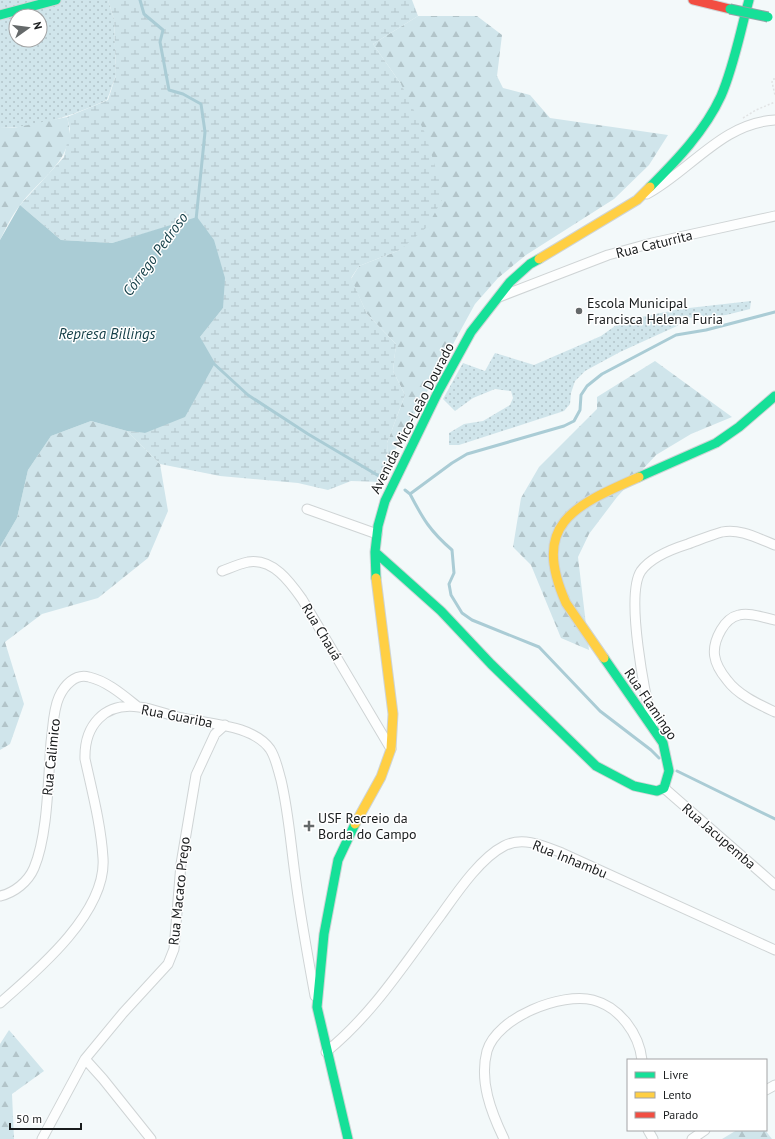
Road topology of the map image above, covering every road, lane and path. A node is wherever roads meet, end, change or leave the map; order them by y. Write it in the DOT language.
graph roads {
  1 [pos="56,0"];
  2 [pos="693,0"];
  3 [pos="749,0"];
  4 [pos="0,15"];
  5 [pos="771,18"];
  6 [pos="775,79"];
  7 [pos="775,94"];
  8 [pos="775,120"];
  9 [pos="636,200"];
  10 [pos="775,216"];
  11 [pos="519,273"];
  12 [pos="537,282"];
  13 [pos="497,297"];
  14 [pos="775,396"];
  15 [pos="307,509"];
  16 [pos="377,534"];
  17 [pos="775,545"];
  18 [pos="375,552"];
  19 [pos="222,571"];
  20 [pos="775,620"];
  21 [pos="138,707"];
  22 [pos="775,712"];
  23 [pos="225,725"];
  24 [pos="655,730"];
  25 [pos="391,749"];
  26 [pos="664,788"];
  27 [pos="775,885"];
  28 [pos="0,896"];
  29 [pos="775,950"];
  30 [pos="0,1003"];
  31 [pos="317,1007"];
  32 [pos="326,1052"];
  33 [pos="85,1059"];
  34 [pos="642,1059"];
  35 [pos="704,1131"];
  36 [pos="42,1139"];
  37 [pos="151,1139"];
  38 [pos="348,1139"];
  39 [pos="504,1139"];
  40 [pos="692,1139"];
  1 -- 4 [label="main road"];
  2 -- 5 [label="main road, bridge"];
  3 -- 9 [label="main road, Avenida Mico-Leão Dourado"];
  6 -- 7 [label="path"];
  8 -- 9 [label="street"];
  9 -- 11 [label="main road, Avenida Mico-Leão Dourado"];
  10 -- 12 [label="street, Rua Caturrita"];
  11 -- 12 [label="street"];
  11 -- 13 [label="main road, Avenida Mico-Leão Dourado"];
  12 -- 13 [label="street, Rua Caturrita"];
  13 -- 16 [label="main road, Avenida Mico-Leão Dourado"];
  14 -- 24 [label="main road, Rua Flamingo"];
  15 -- 16 [label="street"];
  16 -- 18 [label="main road, Avenida Mico-Leão Dourado"];
  17 -- 24 [label="street"];
  18 -- 25 [label="main road, Avenida Mico-Leão Dourado"];
  18 -- 26 [label="main road"];
  19 -- 25 [label="street, Rua Chauá"];
  20 -- 22 [label="street"];
  21 -- 23 [label="street, Rua Guariba"];
  21 -- 28 [label="street, Rua Calimico"];
  21 -- 30 [label="street, Rua Guariba"];
  23 -- 31 [label="street, Rua Guariba"];
  23 -- 33 [label="street, Rua Macaco Prego"];
  24 -- 26 [label="main road, Rua Flamingo"];
  25 -- 31 [label="main road, Avenida Mico-Leão Dourado"];
  26 -- 27 [label="street, Rua Jacupemba"];
  29 -- 32 [label="street, Rua Inhambu"];
  31 -- 32 [label="main road, Avenida Mico-Leão Dourado"];
  32 -- 38 [label="main road, Avenida Mico-Leão Dourado"];
  33 -- 36 [label="street, Rua Macaco Prego"];
  33 -- 37 [label="street"];
  34 -- 39 [label="street"];
  35 -- 40 [label="street"];
}
